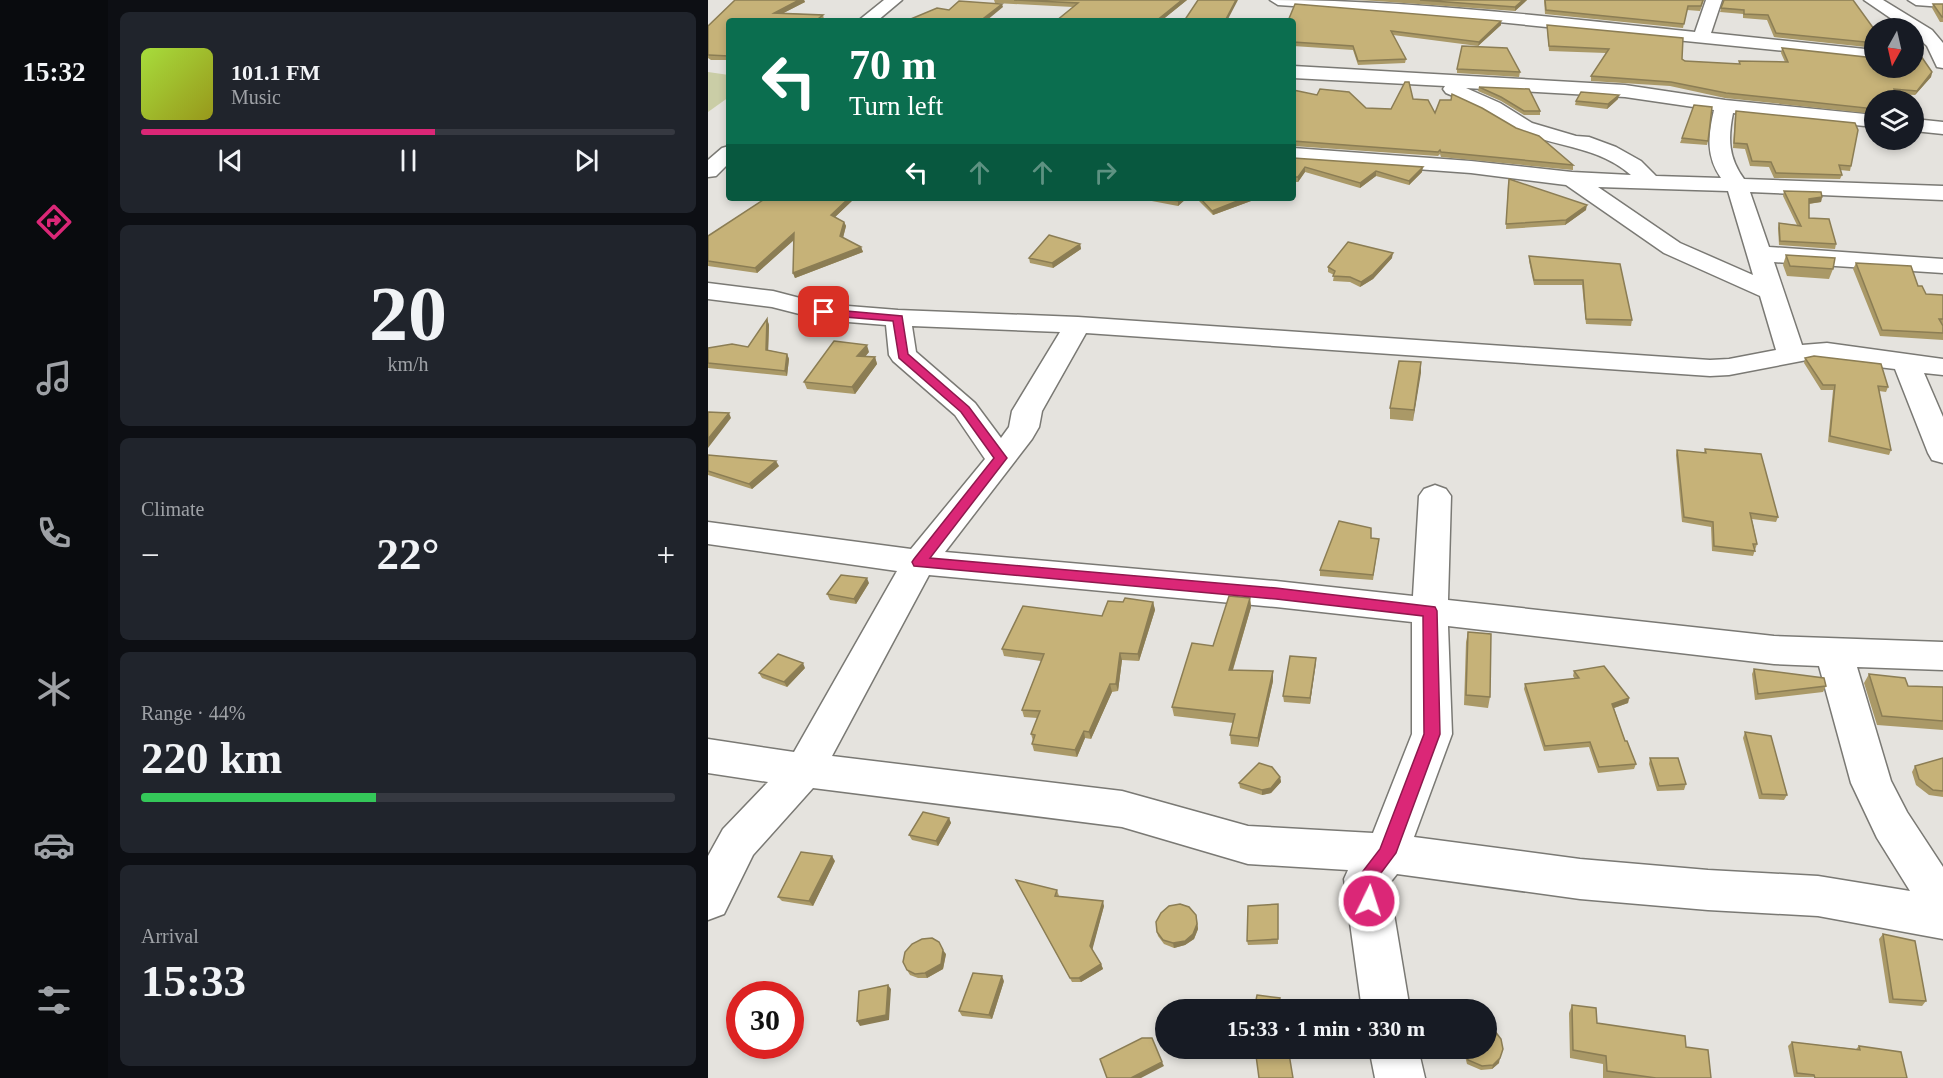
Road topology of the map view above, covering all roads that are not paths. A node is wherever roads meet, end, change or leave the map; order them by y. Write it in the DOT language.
graph roads {
  1 [pos="894,0"];
  2 [pos="1278,0"];
  3 [pos="1714,0"];
  4 [pos="1872,0"];
  5 [pos="1916,0"];
  6 [pos="1943,2"];
  7 [pos="1441,5"];
  8 [pos="1578,6"];
  9 [pos="870,18"];
  10 [pos="1568,25"];
  11 [pos="1701,39"];
  12 [pos="1864,54"];
  13 [pos="1924,61"];
  14 [pos="1943,63"];
  15 [pos="1296,72"];
  16 [pos="1432,81"];
  17 [pos="1725,106"];
  18 [pos="1864,120"];
  19 [pos="1924,126"];
  20 [pos="1943,128"];
  21 [pos="1296,154"];
  22 [pos="726,155"];
  23 [pos="708,171"];
  24 [pos="1572,179"];
  25 [pos="1648,180"];
  26 [pos="1737,185"];
  27 [pos="1943,193"];
  28 [pos="1758,254"];
  29 [pos="1943,266"];
  30 [pos="708,291"];
  31 [pos="1770,291"];
  32 [pos="898,318"];
  33 [pos="1078,325"];
  34 [pos="1792,356"];
  35 [pos="1907,364"];
  36 [pos="1943,368"];
  37 [pos="1943,453"];
  38 [pos="1000,458"];
  39 [pos="1435,496"];
  40 [pos="708,533"];
  41 [pos="919,562"];
  42 [pos="1430,611"];
  43 [pos="1834,652"];
  44 [pos="1943,656"];
  45 [pos="708,756"];
  46 [pos="804,770"];
  47 [pos="1387,853"];
  48 [pos="708,899"];
  49 [pos="1943,905"];
  50 [pos="1943,918"];
  51 [pos="1384,999"];
  52 [pos="1396,1059"];
  53 [pos="1400,1078"];
  1 -- 9 [label="street"];
  2 -- 7 [label="street"];
  3 -- 11 [label="street"];
  4 -- 14 [label="street"];
  5 -- 6 [label="street"];
  7 -- 10 [label="street"];
  8 -- 10 [label="street"];
  10 -- 11 [label="street"];
  11 -- 12 [label="street"];
  13 -- 14 [label="street"];
  15 -- 16 [label="street"];
  16 -- 17 [label="street"];
  16 -- 25 [label="street"];
  17 -- 18 [label="street"];
  17 -- 26 [label="street"];
  19 -- 20 [label="street"];
  21 -- 24 [label="street"];
  22 -- 23 [label="street"];
  24 -- 25 [label="street"];
  24 -- 31 [label="street"];
  25 -- 26 [label="street"];
  26 -- 27 [label="street"];
  26 -- 28 [label="street"];
  28 -- 29 [label="street"];
  28 -- 31 [label="street"];
  30 -- 32 [label="street"];
  31 -- 34 [label="street"];
  32 -- 33 [label="street"];
  32 -- 38 [label="street"];
  33 -- 34 [label="street"];
  33 -- 38 [label="street"];
  34 -- 35 [label="street"];
  35 -- 36 [label="street"];
  35 -- 37 [label="street"];
  38 -- 41 [label="street"];
  39 -- 42 [label="street"];
  40 -- 41 [label="street"];
  41 -- 42 [label="street"];
  41 -- 46 [label="street"];
  42 -- 43 [label="street"];
  42 -- 47 [label="street"];
  43 -- 44 [label="street"];
  43 -- 49 [label="street"];
  45 -- 46 [label="street"];
  46 -- 47 [label="street"];
  46 -- 48 [label="street"];
  47 -- 50 [label="street"];
  47 -- 51 [label="street"];
  52 -- 53 [label="street"];
}
